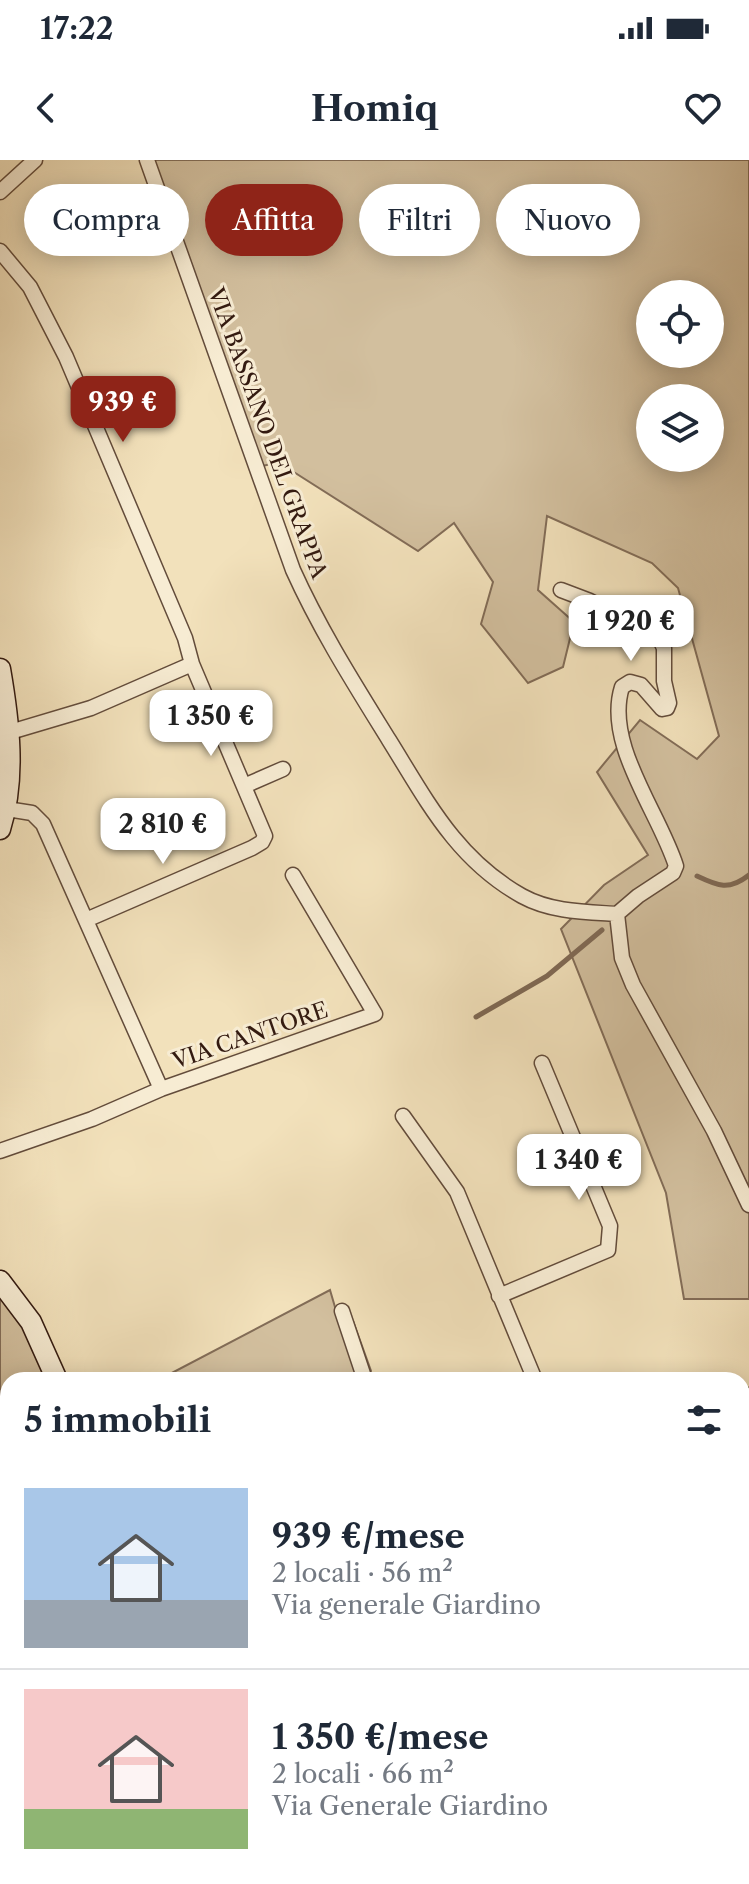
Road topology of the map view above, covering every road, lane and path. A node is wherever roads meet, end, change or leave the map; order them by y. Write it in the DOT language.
graph roads {
  1 [pos="35,160"];
  2 [pos="147,160"];
  3 [pos="0,192"];
  4 [pos="0,251"];
  5 [pos="561,590"];
  6 [pos="192,664"];
  7 [pos="0,669"];
  8 [pos="4,734"];
  9 [pos="283,769"];
  10 [pos="244,786"];
  11 [pos="3,809"];
  12 [pos="0,829"];
  13 [pos="293,875"];
  14 [pos="617,914"];
  15 [pos="86,920"];
  16 [pos="542,1063"];
  17 [pos="161,1089"];
  18 [pos="403,1116"];
  19 [pos="0,1151"];
  20 [pos="749,1205"];
  21 [pos="0,1281"];
  22 [pos="499,1296"];
  23 [pos="342,1311"];
  24 [pos="53,1372"];
  25 [pos="362,1372"];
  26 [pos="532,1372"];
  1 -- 3 [label="street"];
  2 -- 14 [label="street, VIA BASSANO DEL GRAPPA"];
  4 -- 6 [label="street"];
  5 -- 14 [label="street"];
  6 -- 8 [label="street"];
  6 -- 10 [label="street"];
  7 -- 8 [label="main road"];
  8 -- 11 [label="main road"];
  9 -- 10 [label="street"];
  10 -- 15 [label="street"];
  11 -- 12 [label="main road"];
  11 -- 15 [label="street, VIA CANTORE"];
  13 -- 17 [label="street, VIA CANTORE"];
  14 -- 20 [label="street"];
  15 -- 17 [label="street, VIA CANTORE"];
  16 -- 22 [label="street"];
  17 -- 19 [label="street"];
  18 -- 22 [label="street"];
  21 -- 24 [label="main road"];
  22 -- 26 [label="street"];
  23 -- 25 [label="street"];
}
